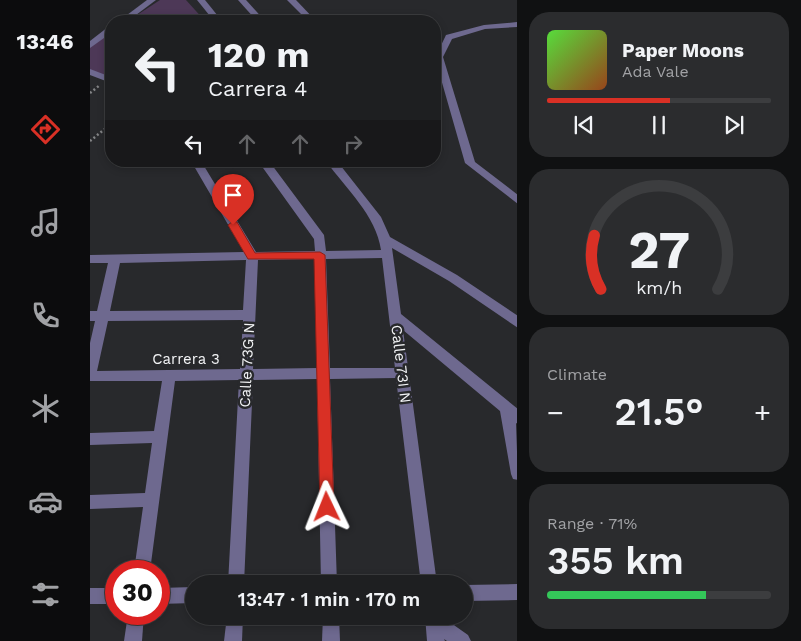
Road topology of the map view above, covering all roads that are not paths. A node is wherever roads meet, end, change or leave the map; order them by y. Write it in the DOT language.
graph roads {
  1 [pos="152,0"];
  2 [pos="201,0"];
  3 [pos="242,0"];
  4 [pos="291,0"];
  5 [pos="131,15"];
  6 [pos="213,15"];
  7 [pos="256,15"];
  8 [pos="306,15"];
  9 [pos="517,24"];
  10 [pos="105,34"];
  11 [pos="90,45"];
  12 [pos="441,53"];
  13 [pos="441,64"];
  14 [pos="90,72"];
  15 [pos="105,78"];
  16 [pos="200,167"];
  17 [pos="267,167"];
  18 [pos="336,167"];
  19 [pos="517,202"];
  20 [pos="385,240"];
  21 [pos="387,254"];
  22 [pos="320,255"];
  23 [pos="252,256"];
  24 [pos="114,258"];
  25 [pos="91,262"];
  26 [pos="249,315"];
  27 [pos="96,316"];
  28 [pos="395,316"];
  29 [pos="517,323"];
  30 [pos="402,373"];
  31 [pos="90,374"];
  32 [pos="323,374"];
  33 [pos="169,375"];
  34 [pos="246,375"];
  35 [pos="512,413"];
  36 [pos="160,437"];
  37 [pos="90,439"];
  38 [pos="517,474"];
  39 [pos="152,500"];
  40 [pos="90,502"];
  41 [pos="144,560"];
  42 [pos="236,575"];
  43 [pos="329,575"];
  44 [pos="428,575"];
  45 [pos="517,592"];
  46 [pos="473,593"];
  47 [pos="185,595"];
  48 [pos="90,596"];
  49 [pos="105,596"];
  50 [pos="170,596"];
  51 [pos="135,625"];
  52 [pos="234,625"];
  53 [pos="331,625"];
  54 [pos="434,625"];
  55 [pos="441,625"];
  56 [pos="133,641"];
  57 [pos="233,641"];
  58 [pos="332,641"];
  59 [pos="436,641"];
  60 [pos="462,641"];
  1 -- 5 [label="street"];
  2 -- 6 [label="street"];
  3 -- 7 [label="street"];
  4 -- 8 [label="street"];
  9 -- 12 [label="street"];
  10 -- 11 [label="street"];
  13 -- 19 [label="street"];
  14 -- 15 [label="street"];
  16 -- 23 [label="street"];
  17 -- 22 [label="street"];
  18 -- 20 [label="street, Calle 73I N"];
  20 -- 21 [label="street, Calle 73I N"];
  20 -- 29 [label="street"];
  21 -- 22 [label="street"];
  21 -- 28 [label="street, Calle 73I N"];
  22 -- 23 [label="street"];
  22 -- 32 [label="street"];
  23 -- 24 [label="street"];
  23 -- 26 [label="street, Calle 73G N"];
  24 -- 25 [label="street"];
  24 -- 27 [label="street"];
  26 -- 27 [label="street"];
  26 -- 34 [label="street, Calle 73G N"];
  27 -- 31 [label="street"];
  28 -- 30 [label="street, Calle 73I N"];
  28 -- 35 [label="street"];
  30 -- 32 [label="street, Carrera 3"];
  30 -- 44 [label="street, Calle 73I N"];
  31 -- 33 [label="street, Carrera 3"];
  32 -- 34 [label="street, Carrera 3"];
  32 -- 43 [label="street"];
  33 -- 34 [label="street, Carrera 3"];
  33 -- 36 [label="street"];
  34 -- 42 [label="street, Calle 73G N"];
  35 -- 38 [label="street"];
  36 -- 37 [label="street"];
  36 -- 39 [label="street"];
  39 -- 40 [label="street"];
  39 -- 41 [label="street"];
  45 -- 46 [label="street"];
  47 -- 50 [label="street"];
  48 -- 49 [label="street"];
  51 -- 56 [label="street"];
  52 -- 57 [label="street"];
  53 -- 58 [label="street"];
  54 -- 59 [label="street"];
  55 -- 60 [label="street"];
}
